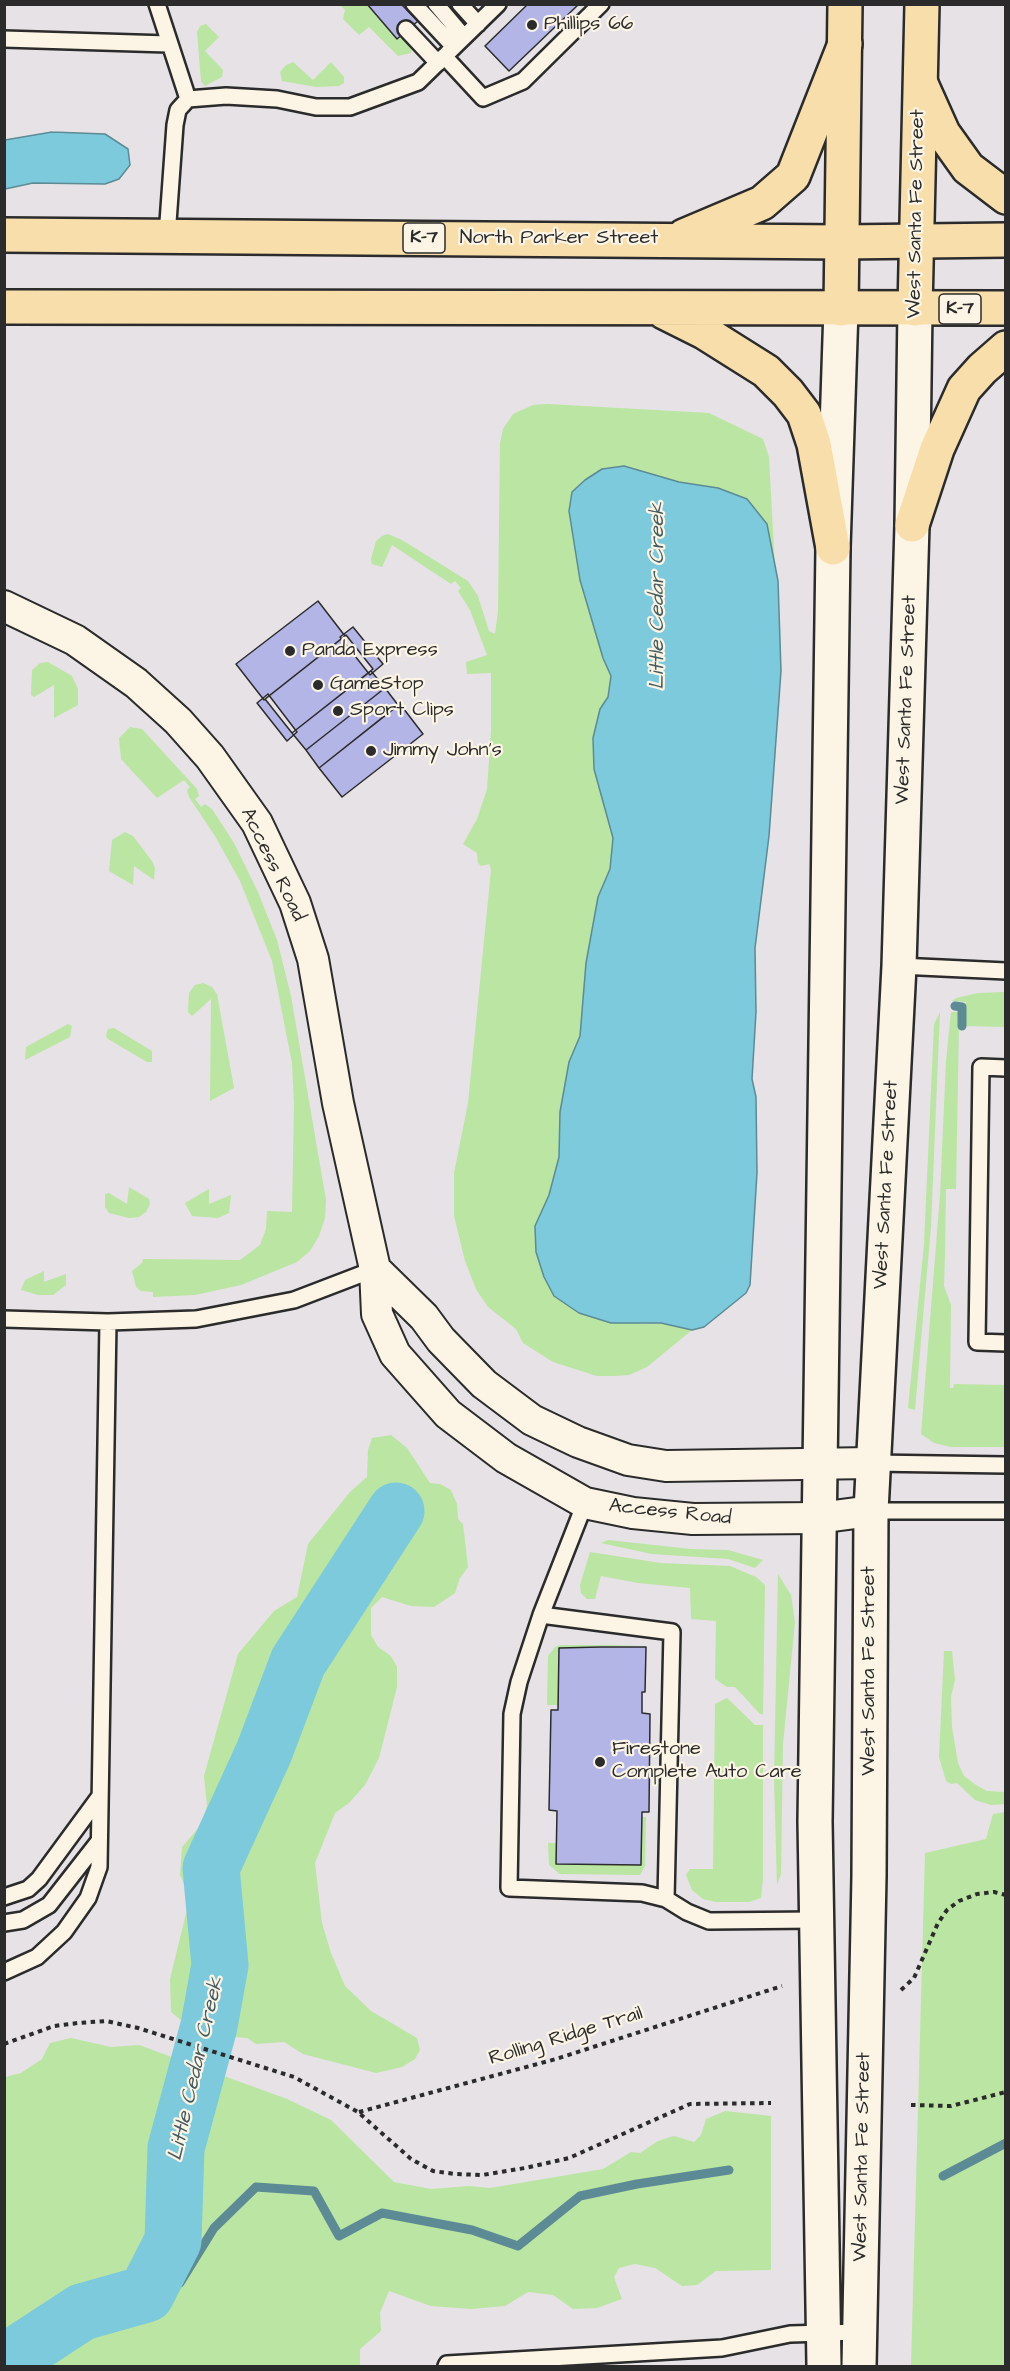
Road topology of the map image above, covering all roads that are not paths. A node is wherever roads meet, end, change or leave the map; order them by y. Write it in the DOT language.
graph roads {
  1 [pos="157,4"];
  2 [pos="414,4"];
  3 [pos="435,4"];
  4 [pos="460,4"];
  5 [pos="498,4"];
  6 [pos="601,4"];
  7 [pos="845,4"];
  8 [pos="922,4"];
  9 [pos="478,24"];
  10 [pos="406,29"];
  11 [pos="4,39"];
  12 [pos="168,44"];
  13 [pos="845,44"];
  14 [pos="450,51"];
  15 [pos="921,84"];
  16 [pos="188,99"];
  17 [pos="1005,197"];
  18 [pos="4,236"];
  19 [pos="167,236"];
  20 [pos="674,240"];
  21 [pos="1005,240"];
  22 [pos="843,242"];
  23 [pos="915,242"];
  24 [pos="4,307"];
  25 [pos="1005,308"];
  26 [pos="657,309"];
  27 [pos="841,309"];
  28 [pos="915,309"];
  29 [pos="1005,348"];
  30 [pos="912,525"];
  31 [pos="833,548"];
  32 [pos="4,606"];
  33 [pos="899,966"];
  34 [pos="1005,971"];
  35 [pos="1005,1068"];
  36 [pos="375,1269"];
  37 [pos="4,1319"];
  38 [pos="108,1322"];
  39 [pos="1005,1343"];
  40 [pos="819,1463"];
  41 [pos="872,1464"];
  42 [pos="1005,1465"];
  43 [pos="585,1503"];
  44 [pos="871,1510"];
  45 [pos="1005,1511"];
  46 [pos="818,1518"];
  47 [pos="542,1615"];
  48 [pos="100,1796"];
  49 [pos="99,1841"];
  50 [pos="4,1897"];
  51 [pos="666,1899"];
  52 [pos="816,1920"];
  53 [pos="4,1923"];
  54 [pos="4,1972"];
  55 [pos="860,2332"];
  56 [pos="823,2333"];
  57 [pos="446,2367"];
  58 [pos="824,2367"];
  59 [pos="859,2367"];
  1 -- 12 [label="lane"];
  2 -- 14 [label="lane"];
  3 -- 14 [label="lane"];
  4 -- 9 [label="lane"];
  5 -- 9 [label="lane"];
  6 -- 14 [label="lane"];
  7 -- 13 [label="main road, West Santa Fe Street"];
  8 -- 15 [label="main road, West Santa Fe Street"];
  9 -- 14 [label="lane"];
  10 -- 14 [label="lane"];
  11 -- 12 [label="lane"];
  12 -- 16 [label="lane"];
  13 -- 20 [label="main road"];
  13 -- 22 [label="main road, West Santa Fe Street"];
  14 -- 16 [label="lane"];
  15 -- 17 [label="main road"];
  15 -- 23 [label="main road, West Santa Fe Street"];
  16 -- 19 [label="lane"];
  18 -- 19 [label="main road, North Parker Street / K-7"];
  19 -- 20 [label="main road, North Parker Street / K-7"];
  20 -- 22 [label="main road, North Parker Street / K-7"];
  21 -- 23 [label="main road, North Parker Street / K-7"];
  22 -- 23 [label="main road, North Parker Street / K-7"];
  22 -- 27 [label="main road, West Santa Fe Street"];
  23 -- 28 [label="main road, West Santa Fe Street"];
  24 -- 26 [label="main road, K-7"];
  25 -- 28 [label="main road, K-7"];
  26 -- 27 [label="main road, K-7"];
  26 -- 31 [label="main road"];
  27 -- 28 [label="main road, K-7"];
  27 -- 31 [label="street, West Santa Fe Street"];
  28 -- 30 [label="street, West Santa Fe Street"];
  29 -- 30 [label="main road"];
  30 -- 33 [label="street, West Santa Fe Street"];
  31 -- 40 [label="street, West Santa Fe Street"];
  32 -- 36 [label="street, Access Road"];
  33 -- 34 [label="lane"];
  33 -- 41 [label="street, West Santa Fe Street"];
  35 -- 39 [label="lane"];
  36 -- 38 [label="lane"];
  36 -- 40 [label="street"];
  36 -- 43 [label="street, Access Road"];
  37 -- 38 [label="lane"];
  38 -- 48 [label="lane"];
  40 -- 41 [label="street"];
  40 -- 46 [label="street, West Santa Fe Street"];
  41 -- 42 [label="lane"];
  41 -- 44 [label="street, West Santa Fe Street"];
  43 -- 46 [label="street, Access Road"];
  43 -- 47 [label="lane"];
  44 -- 45 [label="lane"];
  44 -- 46 [label="street, Access Road"];
  44 -- 55 [label="street, West Santa Fe Street"];
  46 -- 52 [label="street, West Santa Fe Street"];
  47 -- 51 [label="lane"];
  47 -- 51 [label="lane"];
  48 -- 49 [label="lane"];
  48 -- 50 [label="lane"];
  49 -- 53 [label="lane"];
  49 -- 54 [label="lane"];
  51 -- 52 [label="lane"];
  52 -- 56 [label="street, West Santa Fe Street"];
  55 -- 56 [label="lane"];
  55 -- 59 [label="street, West Santa Fe Street"];
  56 -- 57 [label="lane"];
  56 -- 58 [label="street, West Santa Fe Street"];
}
